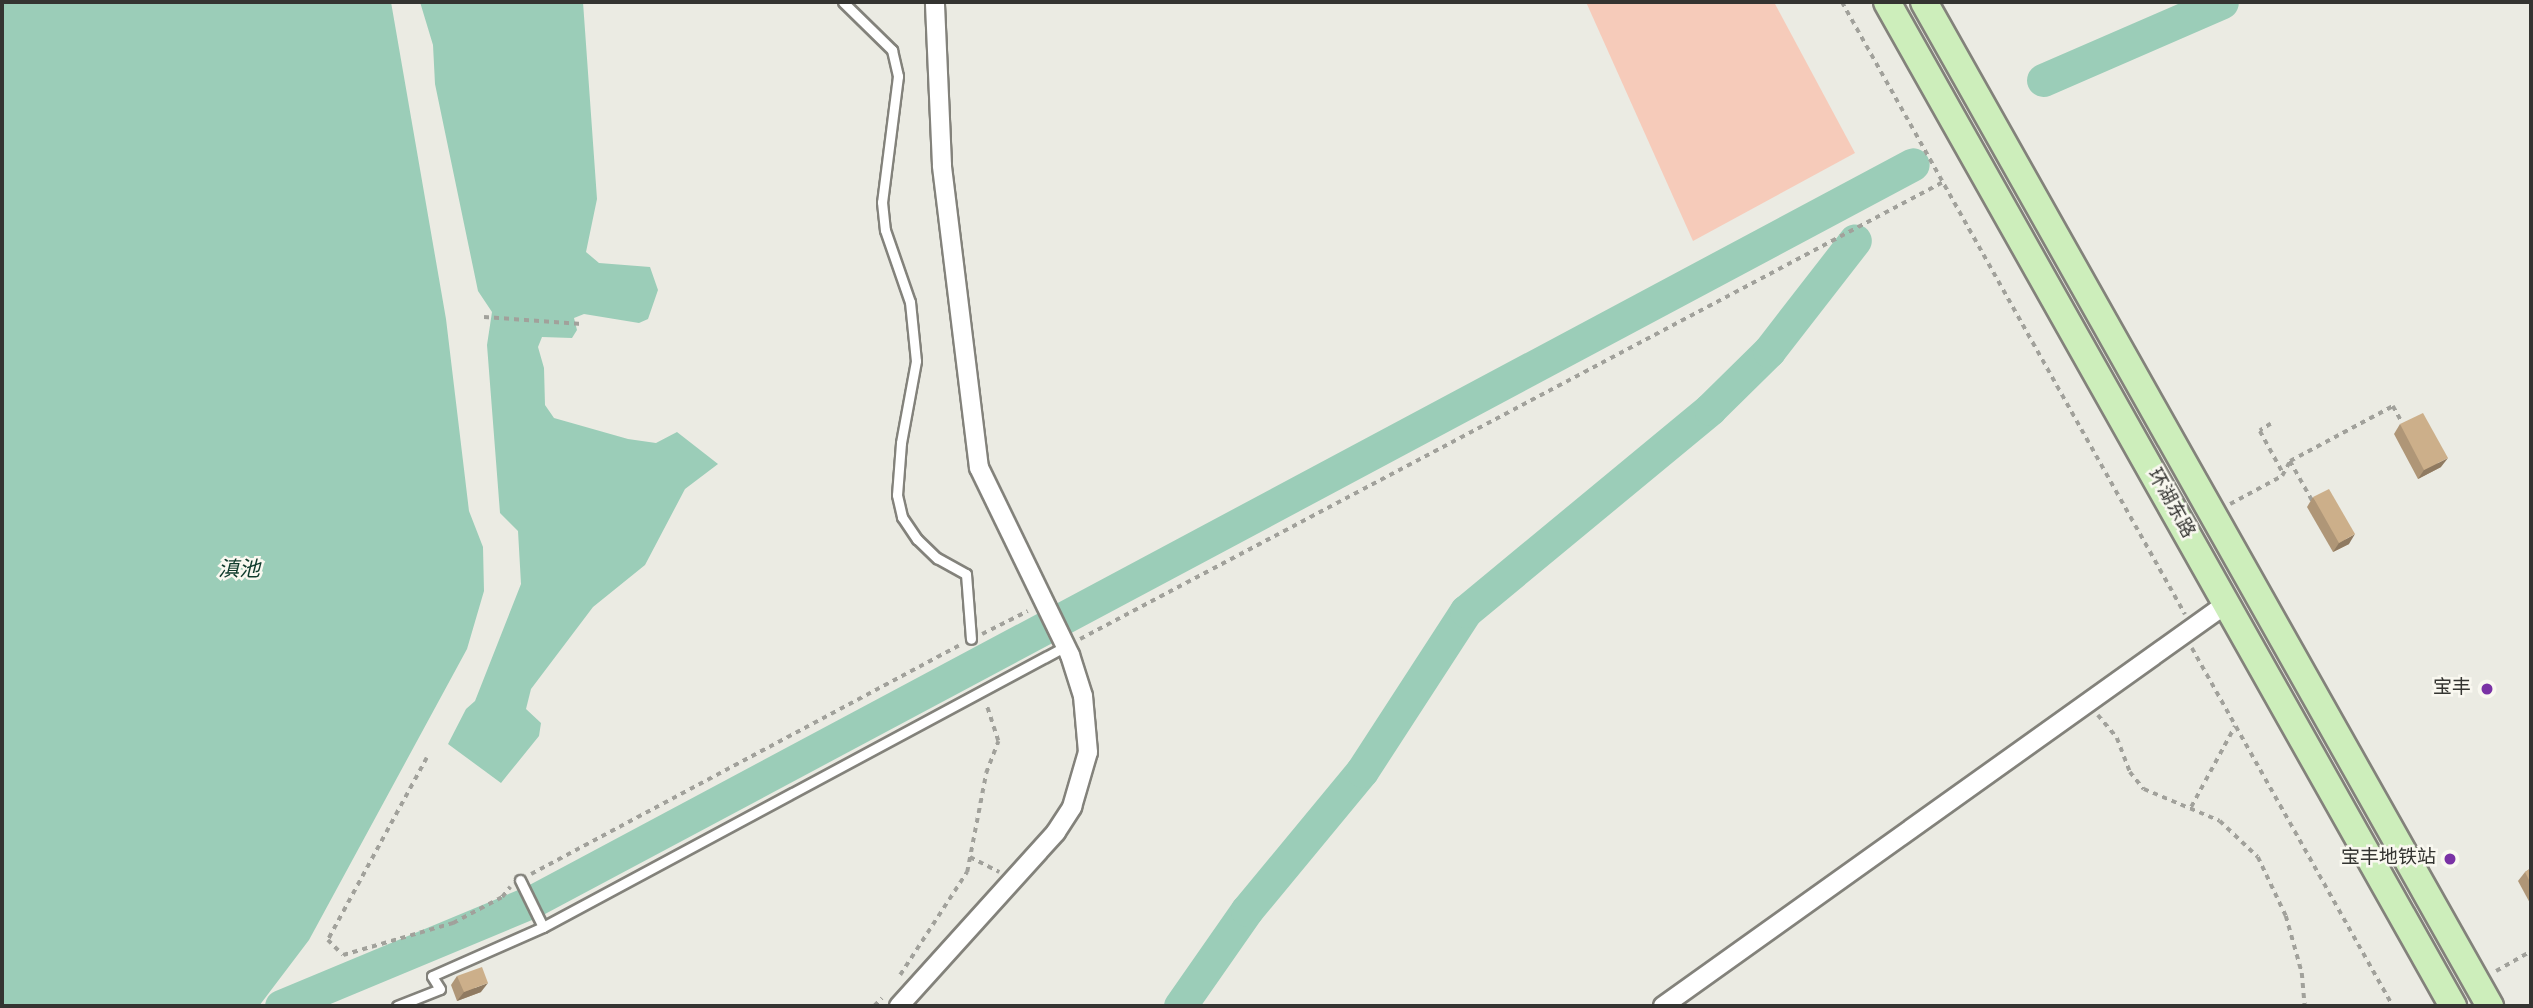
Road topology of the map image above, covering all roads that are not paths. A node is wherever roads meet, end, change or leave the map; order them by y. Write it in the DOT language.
graph roads {
  1 [pos="843,2"];
  2 [pos="935,2"];
  3 [pos="1887,2"];
  4 [pos="1924,2"];
  5 [pos="2226,604"];
  6 [pos="971,639"];
  7 [pos="1063,640"];
  8 [pos="520,880"];
  9 [pos="541,924"];
  10 [pos="893,1000"];
  11 [pos="397,1006"];
  12 [pos="1663,1006"];
  13 [pos="2453,1006"];
  14 [pos="2490,1006"];
  1 -- 6 [label="lane"];
  2 -- 7 [label="street"];
  3 -- 5 [label="main road, 环湖东路"];
  4 -- 14 [label="main road, 环湖东路"];
  5 -- 12 [label="street"];
  5 -- 13 [label="main road, 环湖东路"];
  7 -- 9 [label="lane"];
  7 -- 10 [label="street"];
  8 -- 9 [label="lane"];
  9 -- 11 [label="lane"];
}
